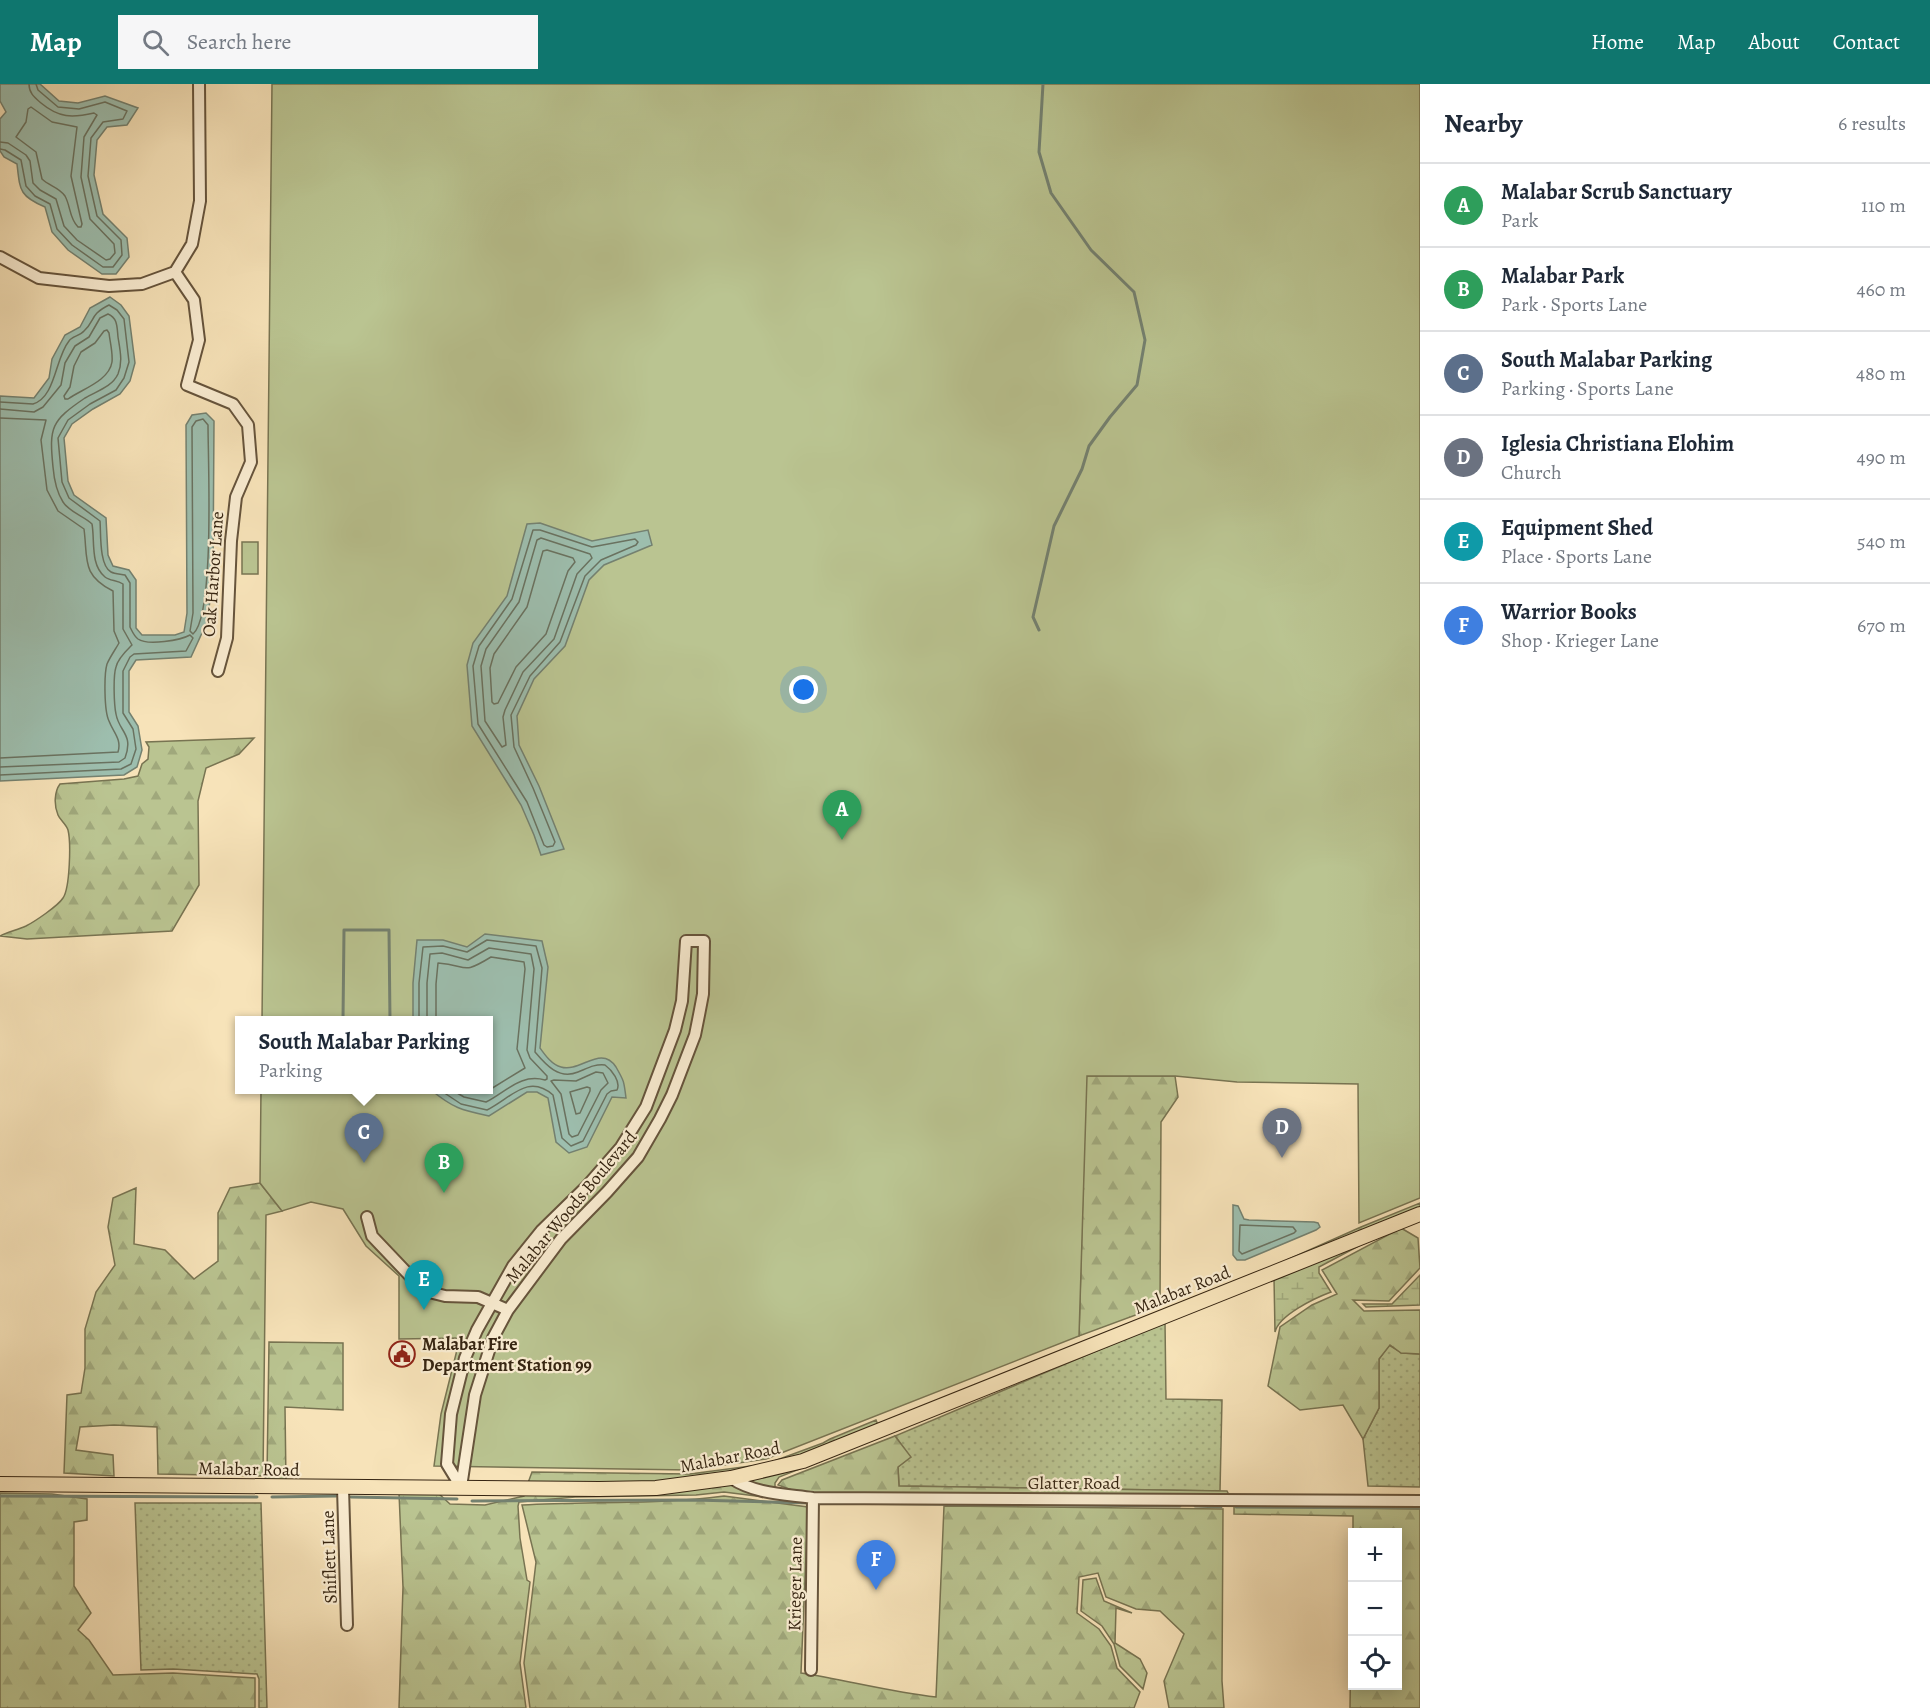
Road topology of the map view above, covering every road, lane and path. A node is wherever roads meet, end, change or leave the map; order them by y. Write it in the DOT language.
graph roads {
  1 [pos="200,84"];
  2 [pos="0,257"];
  3 [pos="175,272"];
  4 [pos="218,671"];
  5 [pos="646,1107"];
  6 [pos="660,1119"];
  7 [pos="559,1213"];
  8 [pos="1420,1214"];
  9 [pos="367,1217"];
  10 [pos="574,1225"];
  11 [pos="493,1303"];
  12 [pos="508,1310"];
  13 [pos="731,1478"];
  14 [pos="0,1484"];
  15 [pos="461,1487"];
  16 [pos="343,1488"];
  17 [pos="813,1498"];
  18 [pos="1420,1501"];
  19 [pos="347,1625"];
  20 [pos="811,1670"];
  1 -- 3 [label="street"];
  2 -- 3 [label="street"];
  3 -- 4 [label="street, Oak Harbor Lane"];
  5 -- 6 [label="street"];
  5 -- 6 [label="street, Malabar Woods Boulevard"];
  5 -- 7 [label="street, Malabar Woods Boulevard"];
  6 -- 10 [label="street, Malabar Woods Boulevard"];
  7 -- 10 [label="street"];
  7 -- 11 [label="street, Malabar Woods Boulevard"];
  8 -- 13 [label="main road, Malabar Road"];
  9 -- 11 [label="street"];
  10 -- 12 [label="street, Malabar Woods Boulevard"];
  11 -- 12 [label="street"];
  11 -- 15 [label="street, Malabar Woods Boulevard"];
  12 -- 15 [label="street, Malabar Woods Boulevard"];
  13 -- 15 [label="main road, Malabar Road"];
  13 -- 17 [label="street, Glatter Road"];
  14 -- 16 [label="main road, Malabar Road"];
  15 -- 16 [label="main road, Malabar Road"];
  16 -- 19 [label="street, Shiflett Lane"];
  17 -- 18 [label="street, Glatter Road"];
  17 -- 20 [label="street, Krieger Lane"];
}
